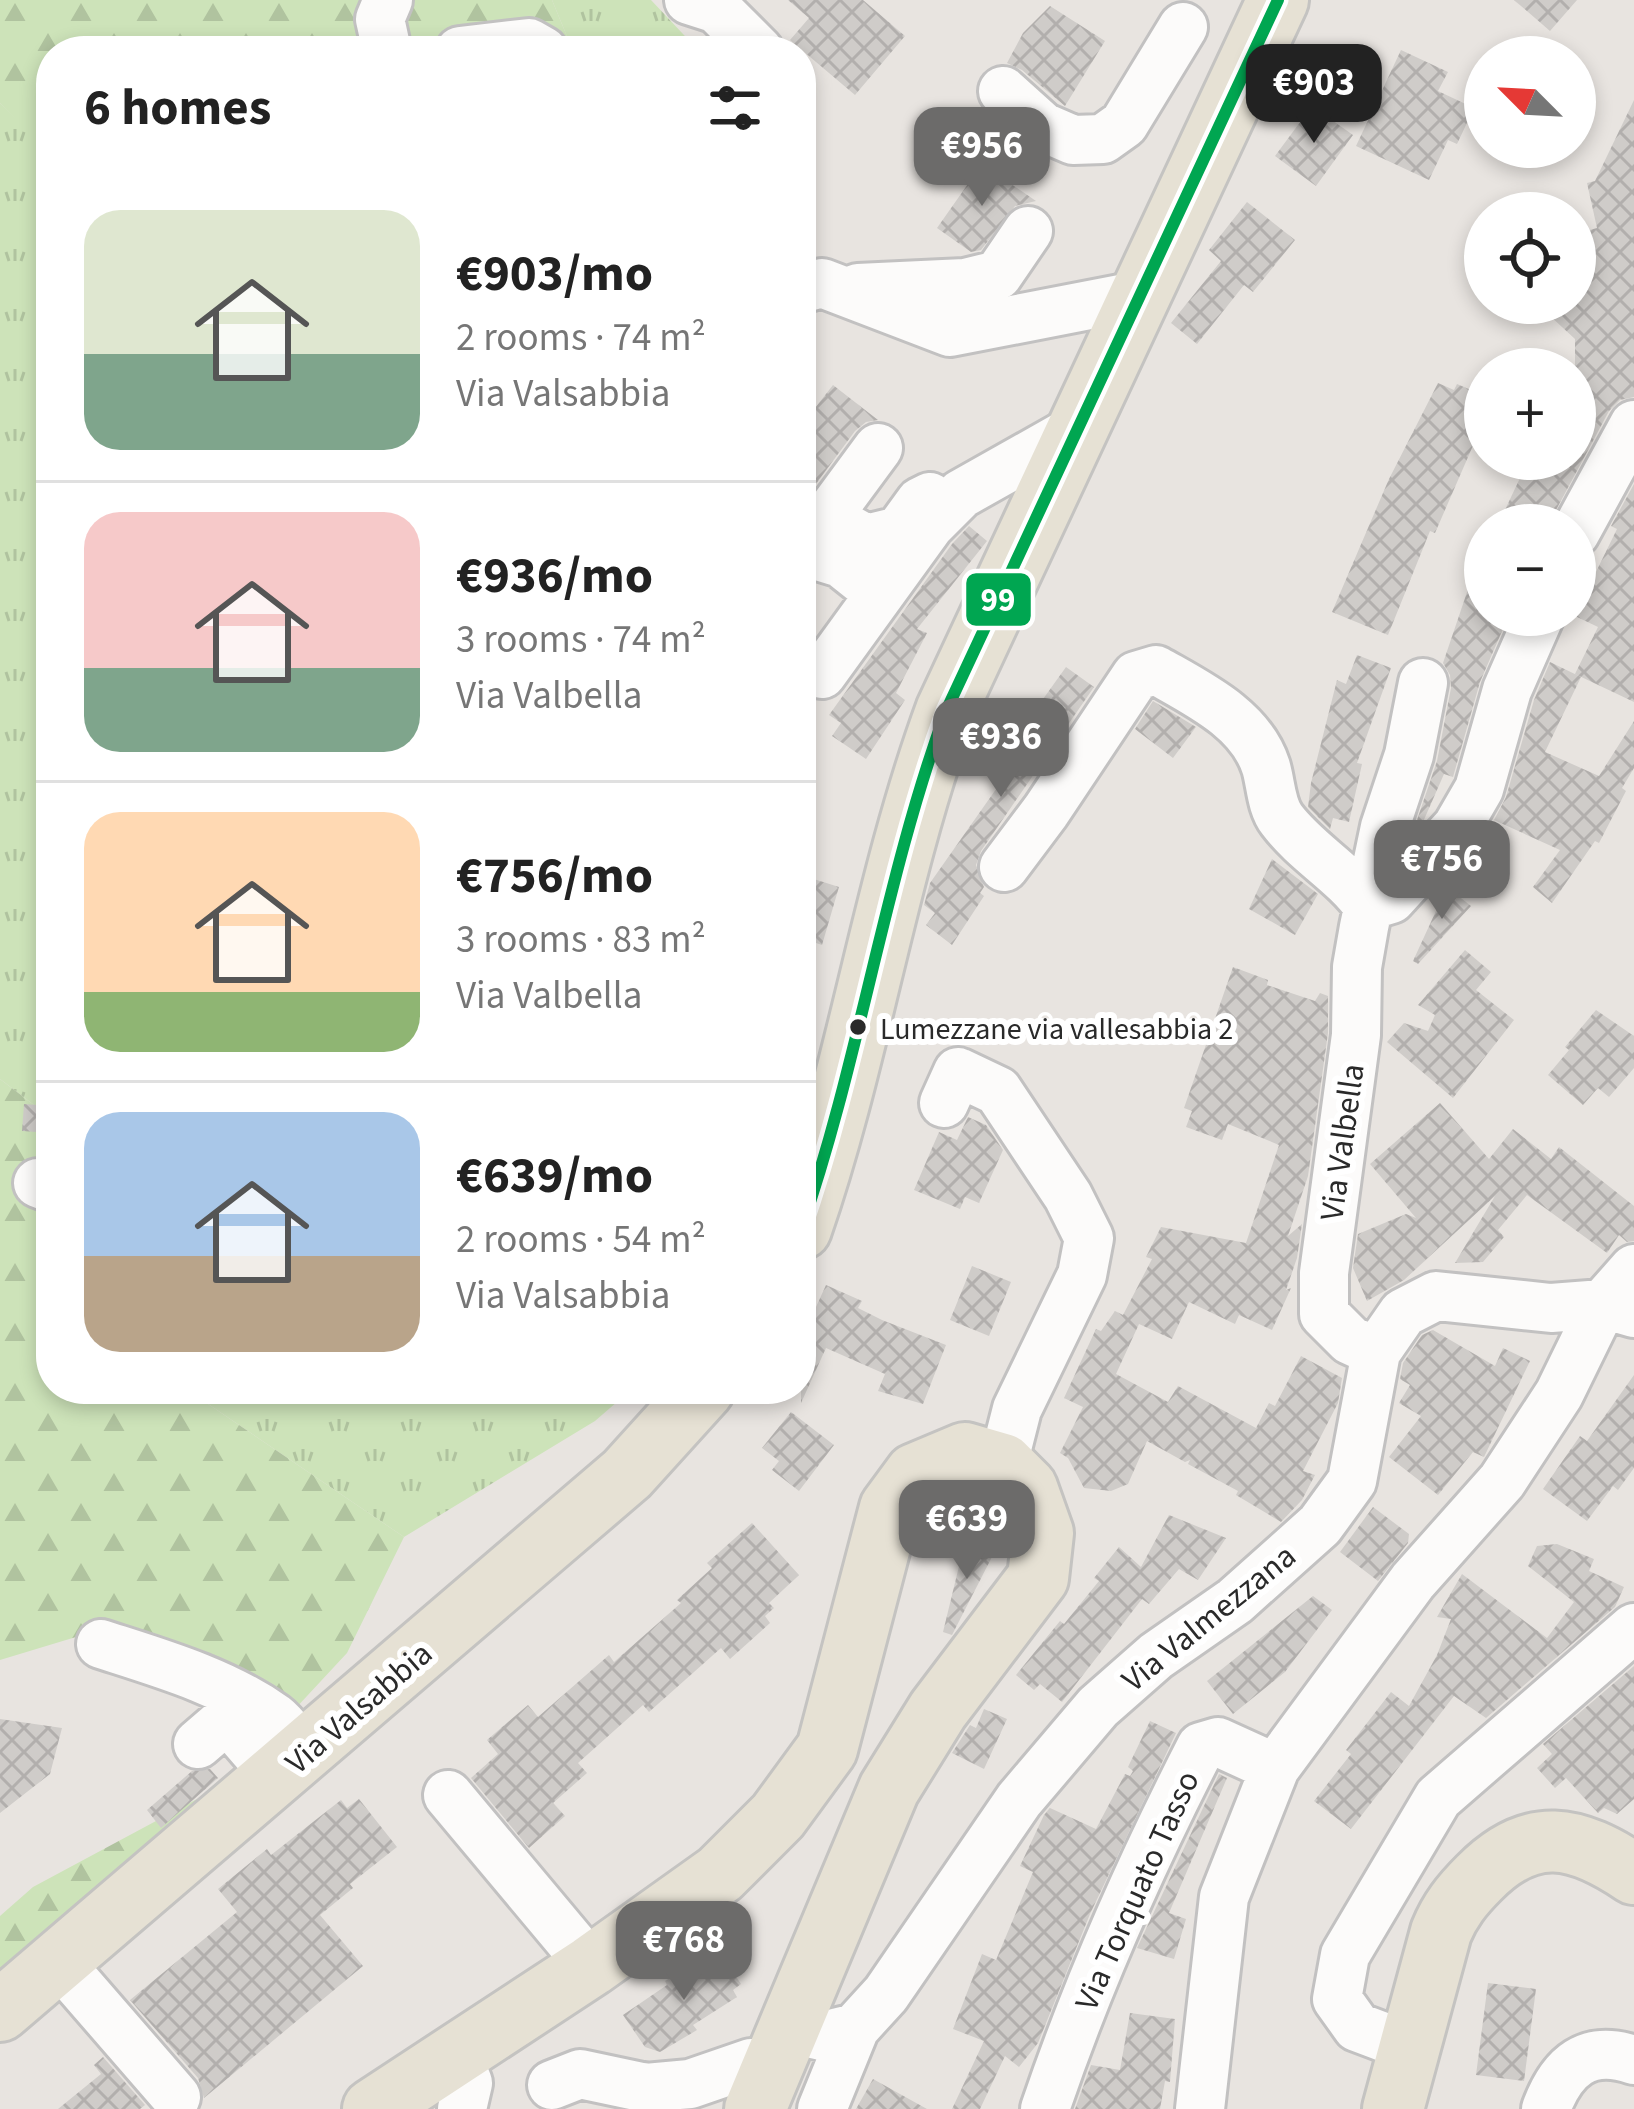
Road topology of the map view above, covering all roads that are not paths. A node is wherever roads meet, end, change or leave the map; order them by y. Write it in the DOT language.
graph roads {
  1 [pos="388,0"];
  2 [pos="1278,0"];
  3 [pos="710,3"];
  4 [pos="1183,9"];
  5 [pos="383,36"];
  6 [pos="744,36"];
  7 [pos="1003,92"];
  8 [pos="1028,230"];
  9 [pos="816,259"];
  10 [pos="816,284"];
  11 [pos="1141,295"];
  12 [pos="869,296"];
  13 [pos="1634,425"];
  14 [pos="1078,428"];
  15 [pos="878,448"];
  16 [pos="961,494"];
  17 [pos="1591,504"];
  18 [pos="816,555"];
  19 [pos="891,579"];
  20 [pos="1531,636"];
  21 [pos="822,674"];
  22 [pos="1424,683"];
  23 [pos="1004,867"];
  24 [pos="1368,906"];
  25 [pos="944,1103"];
  26 [pos="819,1104"];
  27 [pos="1624,1295"];
  28 [pos="1376,1352"];
  29 [pos="691,1404"];
  30 [pos="1003,1463"];
  31 [pos="1634,1628"];
  32 [pos="101,1643"];
  33 [pos="198,1744"];
  34 [pos="291,1765"];
  35 [pos="1275,1768"];
  36 [pos="448,1795"];
  37 [pos="1634,1874"];
  38 [pos="58,1961"];
  39 [pos="591,1966"];
  40 [pos="0,2011"];
  41 [pos="855,2028"];
  42 [pos="1410,2047"];
  43 [pos="1634,2060"];
  44 [pos="771,2070"];
  45 [pos="459,2081"];
  46 [pos="552,2085"];
  47 [pos="176,2097"];
  48 [pos="373,2109"];
  49 [pos="822,2109"];
  50 [pos="1045,2109"];
  51 [pos="1200,2109"];
  52 [pos="1393,2109"];
  53 [pos="1546,2109"];
  1 -- 5 [label="street"];
  2 -- 11 [label="main road"];
  3 -- 6 [label="street"];
  4 -- 7 [label="street"];
  8 -- 12 [label="street"];
  9 -- 12 [label="street"];
  10 -- 12 [label="street"];
  11 -- 12 [label="street"];
  11 -- 14 [label="main road"];
  13 -- 17 [label="street"];
  14 -- 16 [label="street"];
  14 -- 26 [label="main road"];
  15 -- 16 [label="street"];
  16 -- 19 [label="street"];
  18 -- 19 [label="street"];
  19 -- 21 [label="street"];
  20 -- 24 [label="street"];
  22 -- 24 [label="street, Via Valbella"];
  23 -- 24 [label="street"];
  24 -- 28 [label="street, Via Valbella"];
  25 -- 30 [label="street"];
  27 -- 28 [label="street, Via Valmezzana"];
  27 -- 35 [label="street"];
  28 -- 41 [label="street, Via Valmezzana"];
  29 -- 34 [label="main road, Via Valsabbia"];
  30 -- 39 [label="main road"];
  30 -- 44 [label="main road"];
  31 -- 42 [label="street"];
  32 -- 34 [label="street"];
  33 -- 34 [label="street"];
  34 -- 38 [label="main road, Via Valsabbia"];
  35 -- 50 [label="street, Via Torquato Tasso"];
  35 -- 51 [label="street"];
  36 -- 39 [label="street"];
  37 -- 42 [label="main road"];
  38 -- 40 [label="main road, Via Valsabbia"];
  38 -- 47 [label="street"];
  39 -- 45 [label="main road"];
  41 -- 44 [label="street"];
  41 -- 49 [label="street"];
  42 -- 52 [label="main road"];
  43 -- 53 [label="street"];
  44 -- 46 [label="street"];
  45 -- 48 [label="main road"];
}
